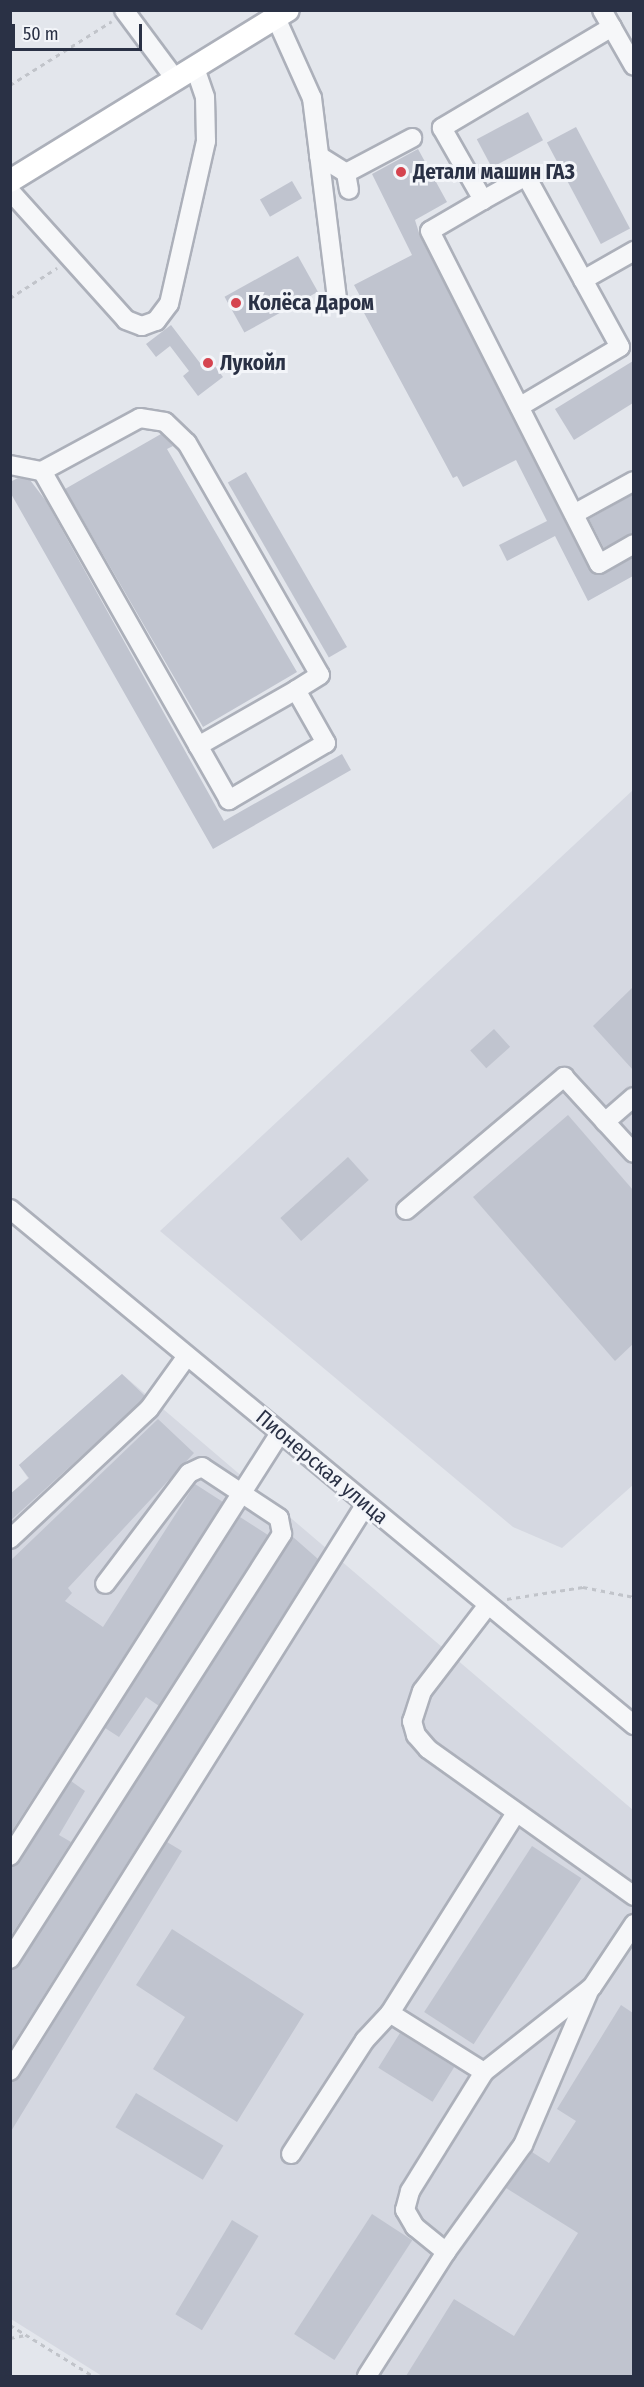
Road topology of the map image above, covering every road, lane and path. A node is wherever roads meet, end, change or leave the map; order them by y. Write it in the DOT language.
graph roads {
  1 [pos="602,10"];
  2 [pos="125,12"];
  3 [pos="282,14"];
  4 [pos="612,27"];
  5 [pos="633,66"];
  6 [pos="186,74"];
  7 [pos="10,85"];
  8 [pos="412,138"];
  9 [pos="319,156"];
  10 [pos="10,181"];
  11 [pos="10,191"];
  12 [pos="483,200"];
  13 [pos="633,251"];
  14 [pos="71,258"];
  15 [pos="583,280"];
  16 [pos="10,298"];
  17 [pos="336,298"];
  18 [pos="519,407"];
  19 [pos="10,465"];
  20 [pos="42,471"];
  21 [pos="633,481"];
  22 [pos="574,514"];
  23 [pos="633,543"];
  24 [pos="296,690"];
  25 [pos="198,747"];
  26 [pos="633,1097"];
  27 [pos="605,1122"];
  28 [pos="633,1153"];
  29 [pos="10,1209"];
  30 [pos="406,1210"];
  31 [pos="187,1356"];
  32 [pos="280,1433"];
  33 [pos="244,1491"];
  34 [pos="366,1504"];
  35 [pos="10,1539"];
  36 [pos="105,1584"];
  37 [pos="633,1597"];
  38 [pos="488,1605"];
  39 [pos="633,1725"];
  40 [pos="516,1813"];
  41 [pos="10,1856"];
  42 [pos="633,1896"];
  43 [pos="633,1924"];
  44 [pos="10,1959"];
  45 [pos="592,1987"];
  46 [pos="390,2013"];
  47 [pos="10,2071"];
  48 [pos="484,2072"];
  49 [pos="291,2154"];
  50 [pos="446,2252"];
  51 [pos="10,2325"];
  52 [pos="27,2335"];
  53 [pos="10,2338"];
  54 [pos="93,2376"];
  55 [pos="367,2376"];
  1 -- 4 [label="street"];
  2 -- 6 [label="street"];
  2 -- 7 [label="path"];
  3 -- 6 [label="main road"];
  3 -- 9 [label="street"];
  4 -- 5 [label="street"];
  4 -- 12 [label="street"];
  6 -- 10 [label="main road"];
  6 -- 14 [label="street"];
  8 -- 9 [label="street"];
  9 -- 17 [label="street"];
  11 -- 14 [label="street"];
  12 -- 15 [label="street"];
  12 -- 18 [label="street"];
  13 -- 15 [label="street"];
  14 -- 16 [label="path"];
  15 -- 18 [label="street"];
  18 -- 22 [label="street"];
  19 -- 20 [label="street"];
  20 -- 24 [label="street"];
  20 -- 25 [label="street"];
  21 -- 22 [label="street"];
  22 -- 23 [label="street"];
  24 -- 25 [label="street"];
  24 -- 25 [label="street"];
  26 -- 27 [label="street"];
  27 -- 28 [label="street"];
  27 -- 30 [label="street"];
  29 -- 31 [label="street, Пионерская улица"];
  31 -- 32 [label="street, Пионерская улица"];
  31 -- 35 [label="street"];
  32 -- 33 [label="street"];
  32 -- 34 [label="street, Пионерская улица"];
  33 -- 36 [label="street"];
  33 -- 41 [label="street"];
  33 -- 44 [label="street"];
  34 -- 38 [label="street, Пионерская улица"];
  34 -- 47 [label="street"];
  37 -- 38 [label="path"];
  38 -- 39 [label="street, Пионерская улица"];
  38 -- 40 [label="street"];
  40 -- 42 [label="street"];
  40 -- 46 [label="street"];
  43 -- 45 [label="street"];
  45 -- 48 [label="street"];
  45 -- 50 [label="street"];
  46 -- 48 [label="street"];
  46 -- 49 [label="street"];
  48 -- 50 [label="street"];
  50 -- 55 [label="street"];
  51 -- 52 [label="path"];
  52 -- 53 [label="path"];
  52 -- 54 [label="path"];
}
